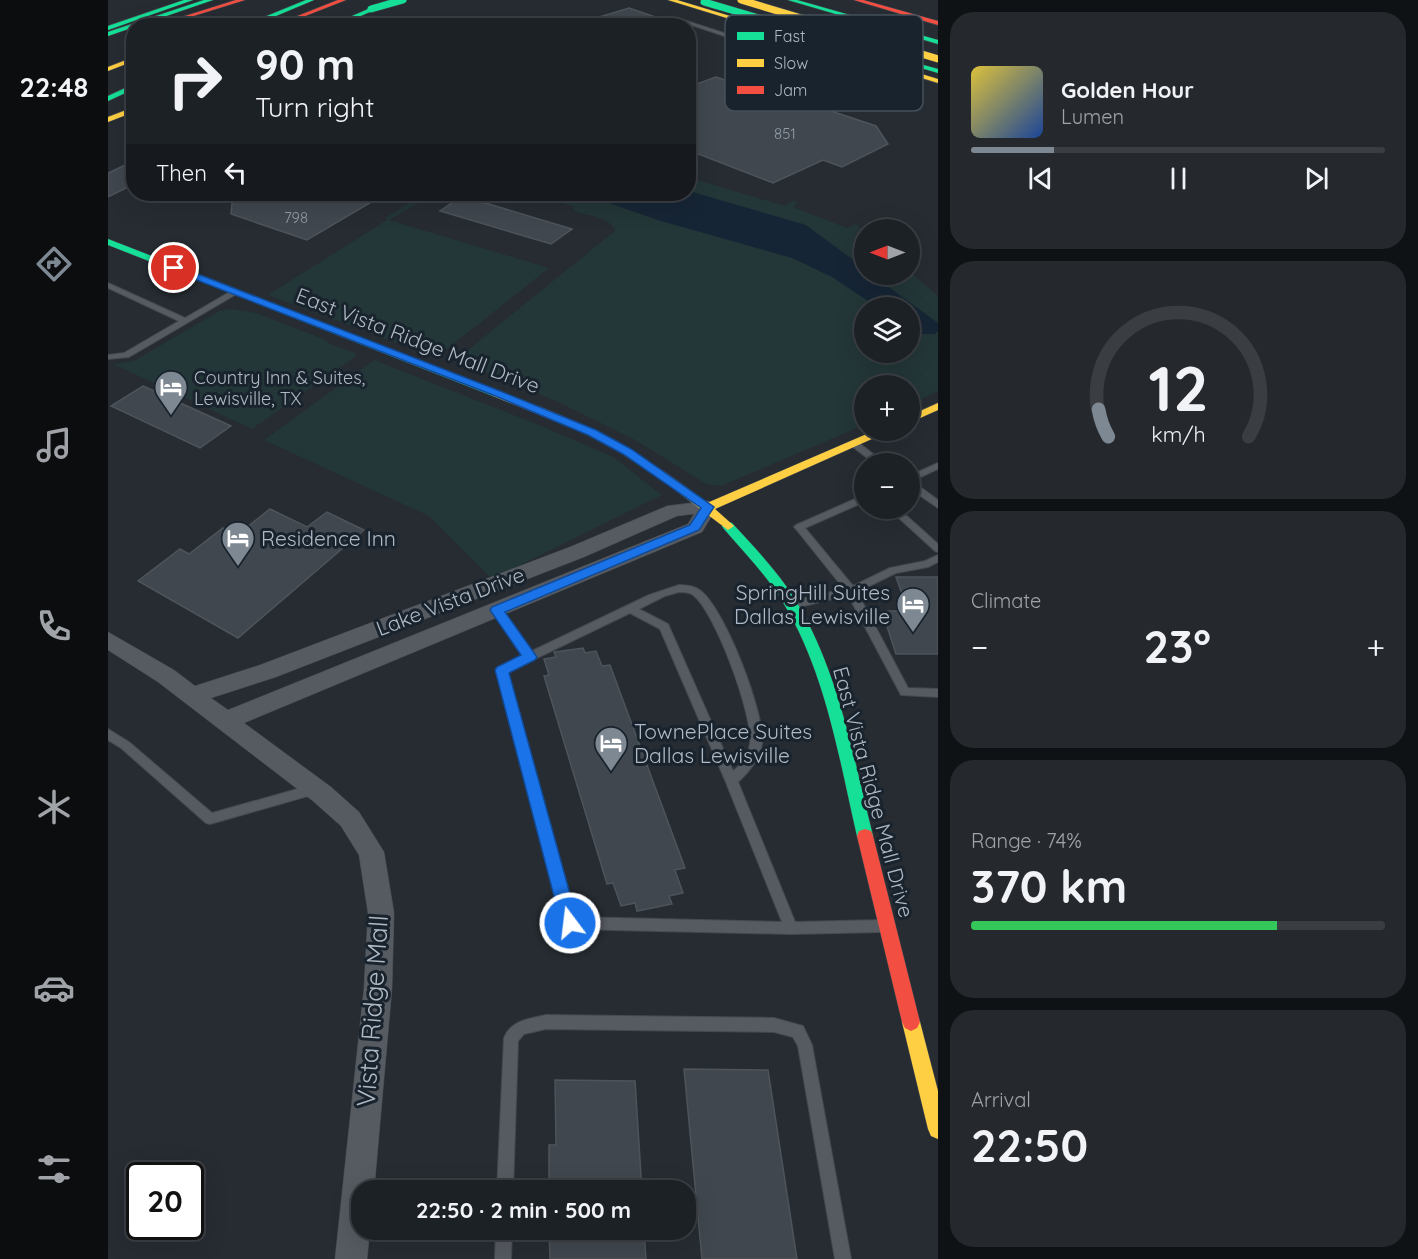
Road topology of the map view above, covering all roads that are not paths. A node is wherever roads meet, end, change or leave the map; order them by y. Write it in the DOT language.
graph roads {
  1 [pos="210,0"];
  2 [pos="222,0"];
  3 [pos="242,0"];
  4 [pos="285,0"];
  5 [pos="311,0"];
  6 [pos="343,0"];
  7 [pos="392,0"];
  8 [pos="404,0"];
  9 [pos="671,0"];
  10 [pos="741,0"];
  11 [pos="832,0"];
  12 [pos="857,0"];
  13 [pos="699,1"];
  14 [pos="791,4"];
  15 [pos="187,5"];
  16 [pos="806,5"];
  17 [pos="371,9"];
  18 [pos="747,15"];
  19 [pos="791,15"];
  20 [pos="835,15"];
  21 [pos="843,15"];
  22 [pos="885,15"];
  23 [pos="912,15"];
  24 [pos="725,16"];
  25 [pos="142,18"];
  26 [pos="154,18"];
  27 [pos="185,18"];
  28 [pos="248,18"];
  29 [pos="254,18"];
  30 [pos="297,18"];
  31 [pos="350,18"];
  32 [pos="350,18"];
  33 [pos="923,18"];
  34 [pos="938,22"];
  35 [pos="126,23"];
  36 [pos="696,25"];
  37 [pos="923,26"];
  38 [pos="108,28"];
  39 [pos="126,28"];
  40 [pos="938,30"];
  41 [pos="108,34"];
  42 [pos="725,35"];
  43 [pos="923,37"];
  44 [pos="923,37"];
  45 [pos="126,38"];
  46 [pos="938,41"];
  47 [pos="108,44"];
  48 [pos="923,55"];
  49 [pos="938,59"];
  50 [pos="126,62"];
  51 [pos="923,67"];
  52 [pos="108,69"];
  53 [pos="938,71"];
  54 [pos="126,72"];
  55 [pos="923,76"];
  56 [pos="108,79"];
  57 [pos="938,81"];
  58 [pos="126,86"];
  59 [pos="126,89"];
  60 [pos="108,92"];
  61 [pos="108,99"];
  62 [pos="126,109"];
  63 [pos="126,111"];
  64 [pos="108,114"];
  65 [pos="108,120"];
  66 [pos="109,244"];
  67 [pos="108,285"];
  68 [pos="236,292"];
  69 [pos="185,321"];
  70 [pos="108,357"];
  71 [pos="938,406"];
  72 [pos="920,415"];
  73 [pos="864,441"];
  74 [pos="856,445"];
  75 [pos="867,453"];
  76 [pos="938,466"];
  77 [pos="920,473"];
  78 [pos="920,491"];
  79 [pos="854,502"];
  80 [pos="938,505"];
  81 [pos="708,507"];
  82 [pos="904,519"];
  83 [pos="938,549"];
  84 [pos="938,558"];
  85 [pos="851,591"];
  86 [pos="792,605"];
  87 [pos="630,609"];
  88 [pos="496,610"];
  89 [pos="108,640"];
  90 [pos="530,657"];
  91 [pos="938,693"];
  92 [pos="190,696"];
  93 [pos="224,722"];
  94 [pos="108,734"];
  95 [pos="731,780"];
  96 [pos="315,789"];
  97 [pos="887,926"];
  98 [pos="791,928"];
  99 [pos="938,1129"];
  100 [pos="505,1180"];
  101 [pos="503,1240"];
  102 [pos="351,1259"];
  103 [pos="502,1259"];
  104 [pos="843,1259"];
  1 -- 15 [label="main road"];
  2 -- 15 [label="main road"];
  3 -- 27 [label="main road"];
  4 -- 28 [label="main road"];
  5 -- 29 [label="main road"];
  6 -- 30 [label="main road"];
  7 -- 17 [label="main road, bridge"];
  7 -- 32 [label="main road"];
  8 -- 17 [label="main road, bridge"];
  9 -- 24 [label="main road"];
  10 -- 19 [label="main road, bridge"];
  11 -- 22 [label="main road"];
  12 -- 23 [label="main road"];
  13 -- 18 [label="main road, bridge"];
  14 -- 16 [label="lane"];
  14 -- 20 [label="main road"];
  15 -- 25 [label="main road"];
  15 -- 26 [label="main road"];
  16 -- 21 [label="main road"];
  17 -- 31 [label="main road"];
  33 -- 34 [label="main road"];
  35 -- 38 [label="main road"];
  36 -- 42 [label="lane"];
  37 -- 40 [label="main road"];
  39 -- 41 [label="main road"];
  43 -- 46 [label="main road"];
  44 -- 46 [label="main road"];
  45 -- 47 [label="main road"];
  48 -- 49 [label="main road, bridge"];
  50 -- 52 [label="main road"];
  51 -- 53 [label="main road, bridge"];
  54 -- 56 [label="main road"];
  55 -- 57 [label="main road"];
  58 -- 60 [label="main road"];
  59 -- 61 [label="main road"];
  62 -- 64 [label="main road"];
  63 -- 65 [label="main road"];
  66 -- 68 [label="main road, East Vista Ridge Mall Drive"];
  67 -- 69 [label="lane"];
  68 -- 69 [label="lane"];
  68 -- 81 [label="main road, East Vista Ridge Mall Drive"];
  69 -- 70 [label="lane"];
  71 -- 72 [label="main road"];
  73 -- 74 [label="main road, Lake Vista Drive"];
  74 -- 75 [label="lane"];
  74 -- 81 [label="main road, Lake Vista Drive"];
  76 -- 77 [label="lane"];
  78 -- 80 [label="lane"];
  79 -- 85 [label="lane"];
  81 -- 86 [label="main road, East Vista Ridge Mall Drive"];
  81 -- 88 [label="street, Lake Vista Drive"];
  81 -- 92 [label="street, Lake Vista Drive"];
  82 -- 83 [label="lane"];
  84 -- 85 [label="lane"];
  85 -- 86 [label="lane"];
  85 -- 91 [label="lane"];
  86 -- 97 [label="main road, East Vista Ridge Mall Drive"];
  87 -- 90 [label="lane"];
  87 -- 95 [label="lane"];
  87 -- 95 [label="lane"];
  88 -- 90 [label="lane"];
  88 -- 93 [label="street, Lake Vista Drive"];
  89 -- 92 [label="street, Vista Ridge Mall"];
  90 -- 98 [label="lane"];
  92 -- 93 [label="street, Vista Ridge Mall"];
  93 -- 96 [label="street, Vista Ridge Mall"];
  94 -- 96 [label="lane"];
  95 -- 98 [label="lane"];
  96 -- 102 [label="street, Vista Ridge Mall"];
  97 -- 98 [label="lane"];
  97 -- 99 [label="main road, East Vista Ridge Mall Drive"];
  100 -- 104 [label="lane"];
  101 -- 103 [label="lane"];
}
